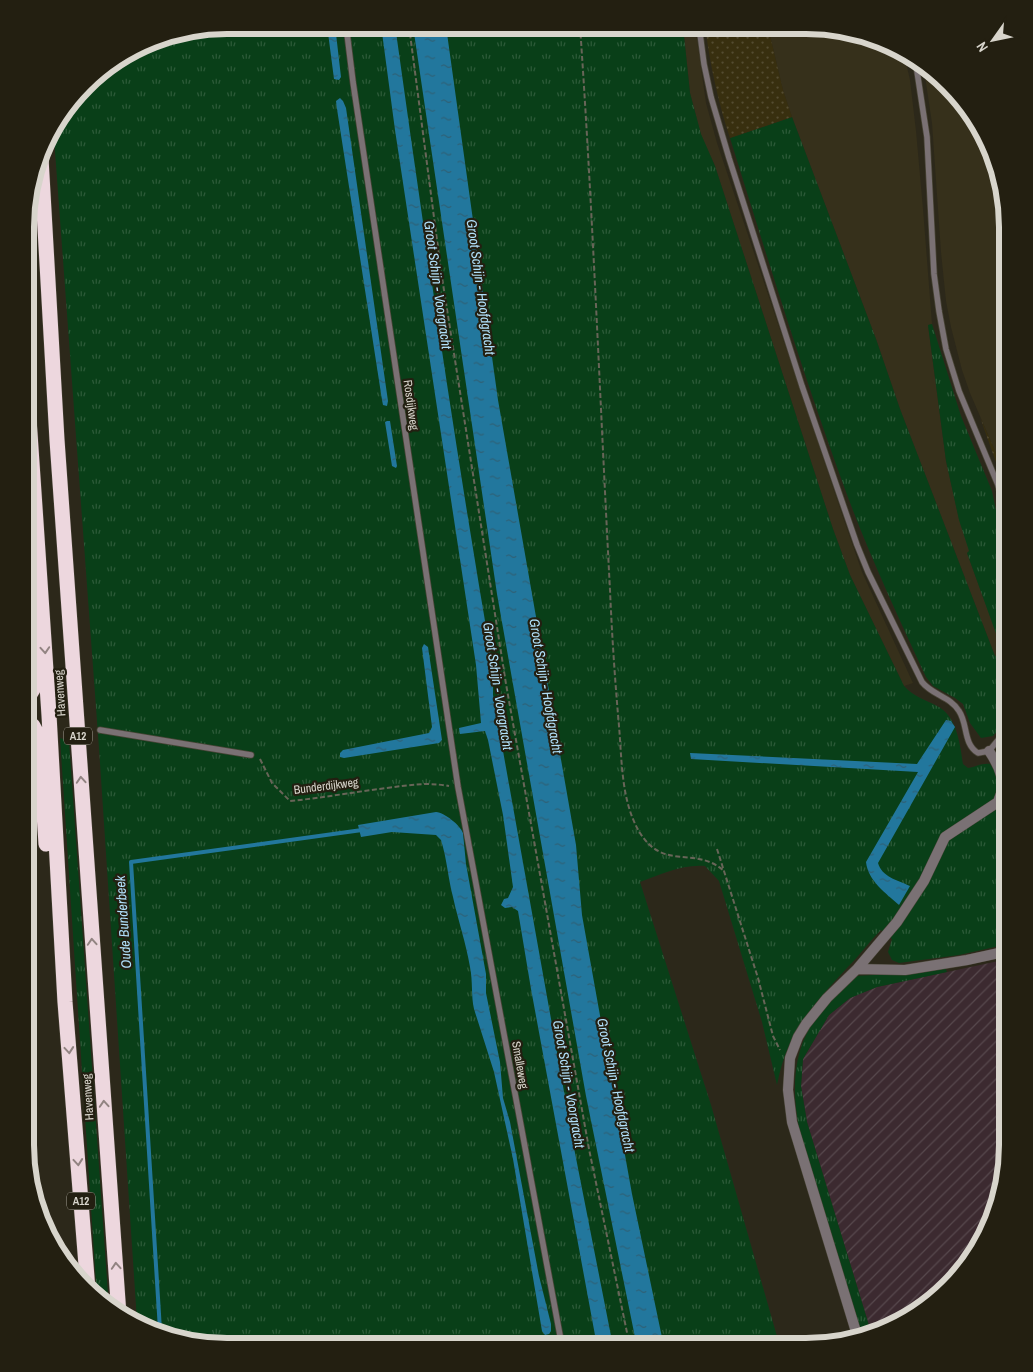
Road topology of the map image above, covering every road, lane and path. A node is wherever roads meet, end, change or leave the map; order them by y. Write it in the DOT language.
graph roads {
  1 [pos="347,34"];
  2 [pos="410,34"];
  3 [pos="580,34"];
  4 [pos="701,34"];
  5 [pos="917,69"];
  6 [pos="42,172"];
  7 [pos="999,489"];
  8 [pos="34,493"];
  9 [pos="34,669"];
  10 [pos="34,687"];
  11 [pos="34,728"];
  12 [pos="100,730"];
  13 [pos="999,739"];
  14 [pos="989,751"];
  15 [pos="251,755"];
  16 [pos="999,768"];
  17 [pos="458,787"];
  18 [pos="999,799"];
  19 [pos="717,849"];
  20 [pos="723,870"];
  21 [pos="999,953"];
  22 [pos="857,969"];
  23 [pos="65,1002"];
  24 [pos="790,1058"];
  25 [pos="87,1278"];
  26 [pos="118,1305"];
  27 [pos="855,1332"];
  28 [pos="561,1338"];
  29 [pos="628,1338"];
  1 -- 17 [label="lane, Rosdijkweg"];
  2 -- 29 [label="path"];
  3 -- 20 [label="path"];
  4 -- 14 [label="lane"];
  5 -- 7 [label="lane"];
  26 -- 6 [label="highway, Havenweg / A12, one-way"];
  8 -- 23 [label="highway, Havenweg / A12, one-way"];
  9 -- 10 [label="highway"];
  11 -- 23 [label="highway"];
  12 -- 15 [label="lane"];
  13 -- 14 [label="lane"];
  14 -- 16 [label="street"];
  15 -- 17 [label="path, Bunderdijkweg"];
  17 -- 28 [label="lane, Smalleweg"];
  18 -- 22 [label="street"];
  19 -- 20 [label="path"];
  20 -- 24 [label="path"];
  21 -- 22 [label="street"];
  22 -- 24 [label="street"];
  23 -- 25 [label="highway, Havenweg / A12, one-way"];
  24 -- 27 [label="street"];
}
